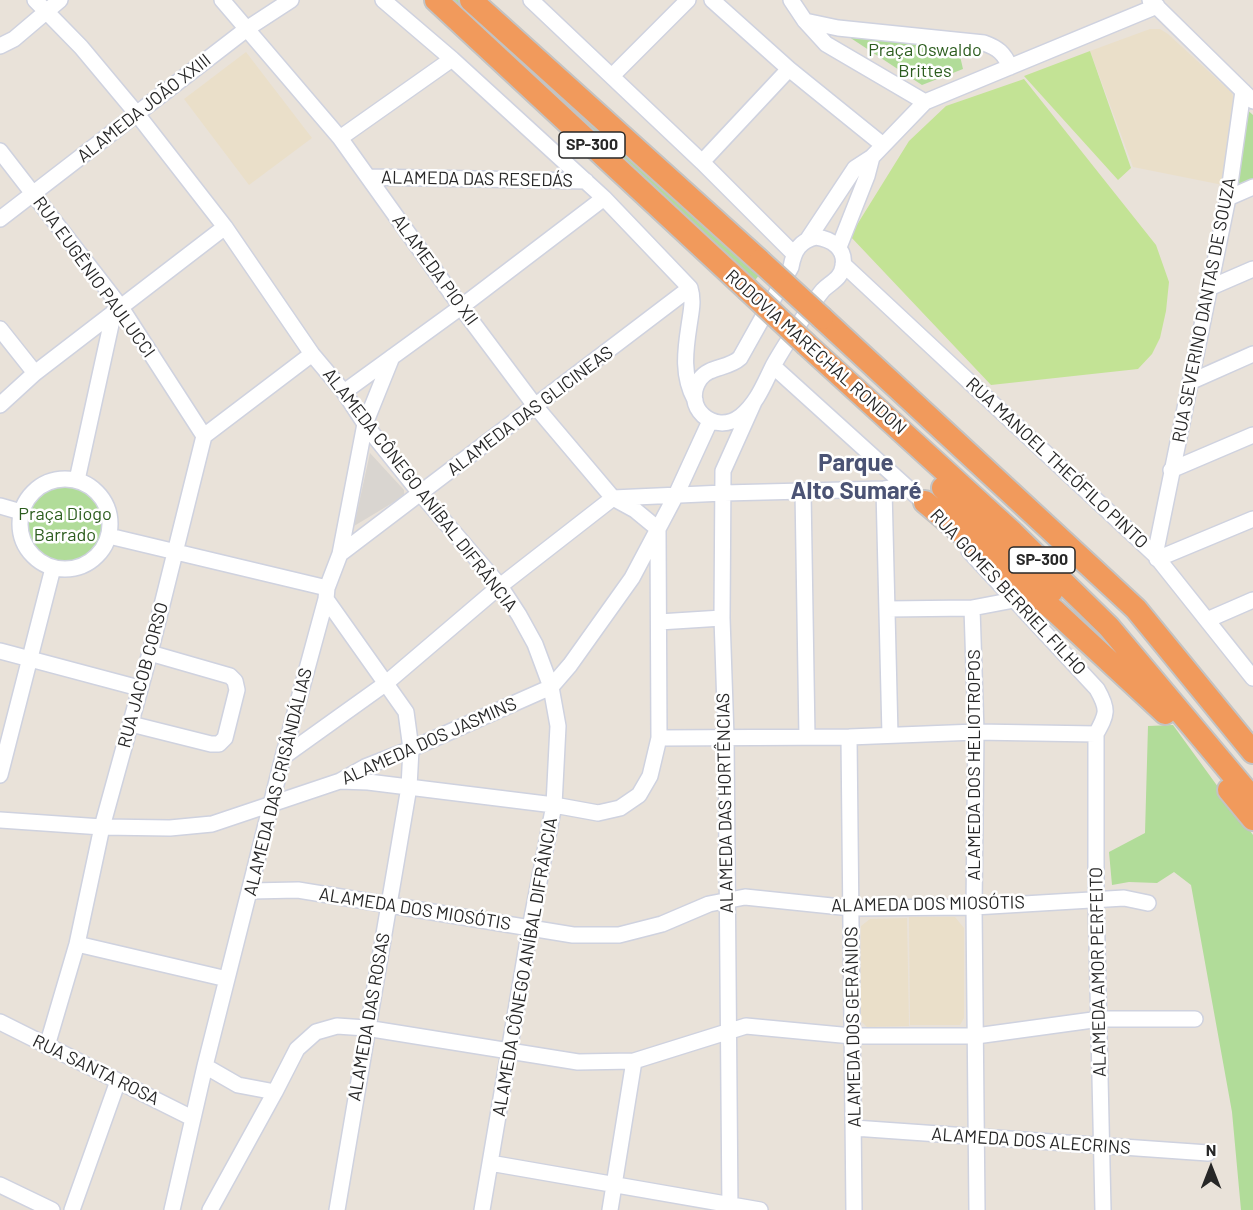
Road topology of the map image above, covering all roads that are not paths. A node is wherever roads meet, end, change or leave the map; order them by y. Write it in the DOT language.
graph roads {
  1 [pos="35,0"];
  2 [pos="60,0"];
  3 [pos="222,0"];
  4 [pos="291,0"];
  5 [pos="383,0"];
  6 [pos="417,0"];
  7 [pos="436,0"];
  8 [pos="471,0"];
  9 [pos="531,0"];
  10 [pos="688,0"];
  11 [pos="712,0"];
  12 [pos="791,0"];
  13 [pos="1136,0"];
  14 [pos="1154,3"];
  15 [pos="47,12"];
  16 [pos="1130,16"];
  17 [pos="805,21"];
  18 [pos="248,28"];
  19 [pos="838,28"];
  20 [pos="478,38"];
  21 [pos="826,44"];
  22 [pos="0,46"];
  23 [pos="452,59"];
  24 [pos="1010,67"];
  25 [pos="789,69"];
  26 [pos="612,76"];
  27 [pos="1248,96"];
  28 [pos="925,102"];
  29 [pos="137,114"];
  30 [pos="340,138"];
  31 [pos="883,145"];
  32 [pos="0,151"];
  33 [pos="872,157"];
  34 [pos="702,162"];
  35 [pos="369,177"];
  36 [pos="585,181"];
  37 [pos="1253,187"];
  38 [pos="33,194"];
  39 [pos="604,198"];
  40 [pos="1228,198"];
  41 [pos="0,219"];
  42 [pos="225,227"];
  43 [pos="808,239"];
  44 [pos="838,248"];
  45 [pos="794,254"];
  46 [pos="843,264"];
  47 [pos="1253,269"];
  48 [pos="690,288"];
  49 [pos="1209,288"];
  50 [pos="461,307"];
  51 [pos="117,309"];
  52 [pos="0,329"];
  53 [pos="312,354"];
  54 [pos="1253,354"];
  55 [pos="392,357"];
  56 [pos="773,366"];
  57 [pos="834,368"];
  58 [pos="34,374"];
  59 [pos="1190,382"];
  60 [pos="344,392"];
  61 [pos="695,400"];
  62 [pos="754,402"];
  63 [pos="0,405"];
  64 [pos="536,407"];
  65 [pos="710,421"];
  66 [pos="365,424"];
  67 [pos="1253,435"];
  68 [pos="204,436"];
  69 [pos="1171,470"];
  70 [pos="77,480"];
  71 [pos="905,486"];
  72 [pos="885,489"];
  73 [pos="803,491"];
  74 [pos="420,493"];
  75 [pos="724,493"];
  76 [pos="676,495"];
  77 [pos="613,498"];
  78 [pos="925,502"];
  79 [pos="0,506"];
  80 [pos="21,512"];
  81 [pos="1253,519"];
  82 [pos="1160,527"];
  83 [pos="658,530"];
  84 [pos="109,536"];
  85 [pos="1141,542"];
  86 [pos="174,551"];
  87 [pos="340,554"];
  88 [pos="1156,557"];
  89 [pos="53,568"];
  90 [pos="632,578"];
  91 [pos="500,586"];
  92 [pos="659,586"];
  93 [pos="326,593"];
  94 [pos="1014,600"];
  95 [pos="1253,600"];
  96 [pos="972,608"];
  97 [pos="887,609"];
  98 [pos="722,618"];
  99 [pos="1207,620"];
  100 [pos="658,622"];
  101 [pos="0,651"];
  102 [pos="150,653"];
  103 [pos="31,659"];
  104 [pos="1253,678"];
  105 [pos="385,684"];
  106 [pos="551,687"];
  107 [pos="139,688"];
  108 [pos="1172,719"];
  109 [pos="131,724"];
  110 [pos="976,732"];
  111 [pos="1096,734"];
  112 [pos="890,735"];
  113 [pos="726,736"];
  114 [pos="807,737"];
  115 [pos="849,737"];
  116 [pos="659,738"];
  117 [pos="411,749"];
  118 [pos="1253,752"];
  119 [pos="283,757"];
  120 [pos="0,775"];
  121 [pos="366,775"];
  122 [pos="409,787"];
  123 [pos="1253,799"];
  124 [pos="272,804"];
  125 [pos="554,805"];
  126 [pos="1253,819"];
  127 [pos="0,820"];
  128 [pos="102,827"];
  129 [pos="251,891"];
  130 [pos="1096,899"];
  131 [pos="726,901"];
  132 [pos="1148,903"];
  133 [pos="390,905"];
  134 [pos="974,907"];
  135 [pos="851,908"];
  136 [pos="530,928"];
  137 [pos="77,944"];
  138 [pos="227,979"];
  139 [pos="1100,1019"];
  140 [pos="1195,1019"];
  141 [pos="0,1023"];
  142 [pos="366,1028"];
  143 [pos="728,1031"];
  144 [pos="852,1036"];
  145 [pos="976,1036"];
  146 [pos="47,1046"];
  147 [pos="510,1052"];
  148 [pos="634,1060"];
  149 [pos="205,1066"];
  150 [pos="118,1081"];
  151 [pos="275,1092"];
  152 [pos="192,1118"];
  153 [pos="854,1128"];
  154 [pos="976,1138"];
  155 [pos="1102,1146"];
  156 [pos="1208,1153"];
  157 [pos="490,1164"];
  158 [pos="614,1184"];
  159 [pos="0,1185"];
  160 [pos="730,1207"];
  161 [pos="52,1210"];
  162 [pos="72,1210"];
  163 [pos="172,1210"];
  164 [pos="210,1210"];
  165 [pos="337,1210"];
  166 [pos="482,1210"];
  167 [pos="610,1210"];
  168 [pos="760,1210"];
  169 [pos="854,1210"];
  170 [pos="977,1210"];
  171 [pos="1103,1210"];
  1 -- 15 [label="street, ALAMEDA CÔNEGO ANÍBAL DIFRÂNCIA"];
  2 -- 15 [label="street"];
  3 -- 18 [label="street, ALAMEDA PIO XII"];
  4 -- 18 [label="street, ALAMEDA JOÃO XXIII"];
  5 -- 23 [label="street"];
  6 -- 20 [label="highway"];
  7 -- 20 [label="highway, RODOVIA MARECHAL RONDON / SP-300"];
  8 -- 118 [label="highway, RODOVIA MARECHAL RONDON / SP-300, bridge"];
  9 -- 26 [label="street"];
  10 -- 26 [label="street"];
  11 -- 25 [label="street"];
  12 -- 17 [label="street"];
  13 -- 16 [label="street"];
  14 -- 16 [label="street"];
  14 -- 27 [label="street"];
  15 -- 22 [label="street"];
  15 -- 29 [label="street, ALAMEDA CÔNEGO ANÍBAL DIFRÂNCIA"];
  16 -- 24 [label="street"];
  17 -- 19 [label="street"];
  17 -- 21 [label="street"];
  18 -- 29 [label="street, ALAMEDA JOÃO XXIII"];
  18 -- 30 [label="street, ALAMEDA PIO XII"];
  19 -- 21 [label="street"];
  19 -- 24 [label="street"];
  20 -- 57 [label="highway, RODOVIA MARECHAL RONDON / SP-300, bridge"];
  21 -- 28 [label="street"];
  23 -- 30 [label="street"];
  23 -- 36 [label="street"];
  24 -- 28 [label="street"];
  25 -- 31 [label="street"];
  25 -- 34 [label="street"];
  26 -- 34 [label="street"];
  27 -- 40 [label="street, RUA SEVERINO DANTAS DE SOUZA"];
  28 -- 31 [label="street"];
  29 -- 38 [label="street, ALAMEDA JOÃO XXIII"];
  29 -- 42 [label="street, ALAMEDA CÔNEGO ANÍBAL DIFRÂNCIA"];
  30 -- 35 [label="street, ALAMEDA PIO XII"];
  31 -- 33 [label="street"];
  32 -- 38 [label="street, RUA EUGÊNIO PAULUCCI"];
  33 -- 43 [label="street"];
  33 -- 44 [label="street"];
  34 -- 45 [label="street"];
  35 -- 36 [label="street, ALAMEDA DAS RESEDÁS"];
  35 -- 50 [label="street, ALAMEDA PIO XII"];
  36 -- 39 [label="street"];
  37 -- 40 [label="street"];
  38 -- 41 [label="street, ALAMEDA JOÃO XXIII"];
  38 -- 51 [label="street, RUA EUGÊNIO PAULUCCI"];
  39 -- 48 [label="street"];
  39 -- 50 [label="street"];
  40 -- 49 [label="street, RUA SEVERINO DANTAS DE SOUZA"];
  42 -- 51 [label="street"];
  42 -- 53 [label="street, ALAMEDA CÔNEGO ANÍBAL DIFRÂNCIA"];
  43 -- 44 [label="street"];
  43 -- 45 [label="street"];
  44 -- 46 [label="street"];
  45 -- 61 [label="street"];
  46 -- 56 [label="street"];
  46 -- 85 [label="street, RUA MANOEL THEÓFILO PINTO"];
  47 -- 49 [label="street"];
  48 -- 61 [label="street"];
  48 -- 64 [label="street, ALAMEDA DAS GLICINEAS"];
  49 -- 59 [label="street, RUA SEVERINO DANTAS DE SOUZA"];
  50 -- 55 [label="street"];
  50 -- 64 [label="street, ALAMEDA PIO XII"];
  51 -- 58 [label="street"];
  51 -- 68 [label="street, RUA EUGÊNIO PAULUCCI"];
  51 -- 70 [label="street"];
  52 -- 58 [label="street"];
  53 -- 60 [label="street, ALAMEDA CÔNEGO ANÍBAL DIFRÂNCIA"];
  53 -- 68 [label="street"];
  54 -- 59 [label="street"];
  55 -- 60 [label="street"];
  55 -- 66 [label="street, ALAMEDA DAS CRISÂNDÁLIAS"];
  56 -- 62 [label="street"];
  56 -- 71 [label="street, RUA GOMES BERRIEL FILHO"];
  57 -- 108 [label="highway"];
  57 -- 123 [label="highway, RODOVIA MARECHAL RONDON / SP-300"];
  58 -- 63 [label="street"];
  59 -- 69 [label="street, RUA SEVERINO DANTAS DE SOUZA"];
  60 -- 66 [label="street, ALAMEDA CÔNEGO ANÍBAL DIFRÂNCIA"];
  61 -- 65 [label="street"];
  62 -- 65 [label="street"];
  62 -- 75 [label="street, ALAMEDA DAS HORTÊNCIAS"];
  64 -- 74 [label="street, ALAMEDA DAS GLICINEAS"];
  64 -- 77 [label="street, ALAMEDA PIO XII"];
  65 -- 76 [label="street, ALAMEDA DOS JASMINS"];
  66 -- 74 [label="street, ALAMEDA CÔNEGO ANÍBAL DIFRÂNCIA"];
  66 -- 87 [label="street, ALAMEDA DAS CRISÂNDÁLIAS"];
  67 -- 69 [label="street"];
  68 -- 86 [label="street, RUA JACOB CORSO"];
  69 -- 82 [label="street, RUA SEVERINO DANTAS DE SOUZA"];
  70 -- 80 [label="street"];
  70 -- 84 [label="street"];
  71 -- 72 [label="street"];
  71 -- 78 [label="street, RUA GOMES BERRIEL FILHO"];
  72 -- 73 [label="street"];
  72 -- 97 [label="street"];
  73 -- 75 [label="street"];
  73 -- 114 [label="street"];
  74 -- 87 [label="street, ALAMEDA DAS GLICINEAS"];
  74 -- 91 [label="street, ALAMEDA CÔNEGO ANÍBAL DIFRÂNCIA"];
  75 -- 76 [label="street"];
  75 -- 98 [label="street, ALAMEDA DAS HORTÊNCIAS"];
  76 -- 77 [label="street"];
  76 -- 83 [label="street, ALAMEDA DOS JASMINS"];
  77 -- 83 [label="street, ALAMEDA PIO XII"];
  77 -- 91 [label="street"];
  78 -- 94 [label="street, RUA GOMES BERRIEL FILHO"];
  78 -- 108 [label="highway"];
  79 -- 80 [label="street"];
  80 -- 89 [label="street"];
  81 -- 88 [label="street"];
  82 -- 85 [label="street"];
  82 -- 88 [label="street, RUA SEVERINO DANTAS DE SOUZA"];
  83 -- 90 [label="street, ALAMEDA DOS JASMINS"];
  83 -- 92 [label="street"];
  84 -- 86 [label="street"];
  84 -- 89 [label="street"];
  85 -- 88 [label="street, RUA MANOEL THEÓFILO PINTO"];
  86 -- 93 [label="street"];
  86 -- 102 [label="street, RUA JACOB CORSO"];
  87 -- 93 [label="street, ALAMEDA DAS CRISÂNDÁLIAS"];
  88 -- 99 [label="street, RUA MANOEL THEÓFILO PINTO"];
  89 -- 103 [label="street"];
  90 -- 92 [label="street"];
  90 -- 106 [label="street, ALAMEDA DOS JASMINS"];
  91 -- 105 [label="street"];
  91 -- 106 [label="street, ALAMEDA CÔNEGO ANÍBAL DIFRÂNCIA"];
  92 -- 100 [label="street"];
  93 -- 105 [label="street, ALAMEDA DAS ROSAS"];
  93 -- 119 [label="street, ALAMEDA DAS CRISÂNDÁLIAS"];
  94 -- 96 [label="street"];
  94 -- 111 [label="street, RUA GOMES BERRIEL FILHO"];
  95 -- 99 [label="street"];
  96 -- 97 [label="street"];
  96 -- 110 [label="street, ALAMEDA DOS HELIOTROPOS"];
  97 -- 112 [label="street"];
  98 -- 100 [label="street"];
  98 -- 113 [label="street, ALAMEDA DAS HORTÊNCIAS"];
  99 -- 104 [label="street, RUA MANOEL THEÓFILO PINTO"];
  100 -- 116 [label="street"];
  101 -- 103 [label="street"];
  102 -- 107 [label="street, RUA JACOB CORSO"];
  102 -- 109 [label="street"];
  103 -- 107 [label="street"];
  103 -- 120 [label="street"];
  105 -- 117 [label="street, ALAMEDA DAS ROSAS"];
  105 -- 119 [label="street"];
  106 -- 117 [label="street, ALAMEDA DOS JASMINS"];
  106 -- 125 [label="street, ALAMEDA CÔNEGO ANÍBAL DIFRÂNCIA"];
  107 -- 109 [label="street, RUA JACOB CORSO"];
  108 -- 126 [label="highway"];
  109 -- 128 [label="street, RUA JACOB CORSO"];
  110 -- 111 [label="street"];
  110 -- 112 [label="street"];
  110 -- 134 [label="street, ALAMEDA DOS HELIOTROPOS"];
  111 -- 130 [label="street, ALAMEDA AMOR PERFEITO"];
  112 -- 115 [label="street"];
  113 -- 114 [label="street"];
  113 -- 116 [label="street"];
  113 -- 131 [label="street, ALAMEDA DAS HORTÊNCIAS"];
  114 -- 115 [label="street"];
  115 -- 135 [label="street, ALAMEDA DOS GERÂNIOS"];
  116 -- 125 [label="street"];
  117 -- 121 [label="street, ALAMEDA DOS JASMINS"];
  117 -- 122 [label="street, ALAMEDA DAS ROSAS"];
  119 -- 124 [label="street, ALAMEDA DAS CRISÂNDÁLIAS"];
  121 -- 122 [label="street"];
  121 -- 124 [label="street, ALAMEDA DOS JASMINS"];
  122 -- 125 [label="street"];
  122 -- 133 [label="street, ALAMEDA DAS ROSAS"];
  124 -- 128 [label="street, ALAMEDA DOS JASMINS"];
  124 -- 129 [label="street, ALAMEDA DAS CRISÂNDÁLIAS"];
  125 -- 136 [label="street, ALAMEDA CÔNEGO ANÍBAL DIFRÂNCIA"];
  127 -- 128 [label="street, ALAMEDA DOS JASMINS"];
  128 -- 137 [label="street, RUA JACOB CORSO"];
  129 -- 133 [label="street, ALAMEDA DOS MIOSÓTIS"];
  129 -- 138 [label="street, ALAMEDA DAS CRISÂNDÁLIAS"];
  130 -- 132 [label="street, ALAMEDA DOS MIOSÓTIS"];
  130 -- 134 [label="street, ALAMEDA DOS MIOSÓTIS"];
  130 -- 139 [label="street, ALAMEDA AMOR PERFEITO"];
  131 -- 135 [label="street, ALAMEDA DOS MIOSÓTIS"];
  131 -- 136 [label="street, ALAMEDA DOS MIOSÓTIS"];
  131 -- 143 [label="street, ALAMEDA DAS HORTÊNCIAS"];
  133 -- 136 [label="street, ALAMEDA DOS MIOSÓTIS"];
  133 -- 142 [label="street, ALAMEDA DAS ROSAS"];
  134 -- 135 [label="street, ALAMEDA DOS MIOSÓTIS"];
  134 -- 145 [label="street, ALAMEDA DOS HELIOTROPOS"];
  135 -- 144 [label="street, ALAMEDA DOS GERÂNIOS"];
  136 -- 147 [label="street, ALAMEDA CÔNEGO ANÍBAL DIFRÂNCIA"];
  137 -- 138 [label="street"];
  137 -- 146 [label="street, RUA JACOB CORSO"];
  138 -- 149 [label="street, ALAMEDA DAS CRISÂNDÁLIAS"];
  139 -- 140 [label="street"];
  139 -- 145 [label="street"];
  139 -- 155 [label="street, ALAMEDA AMOR PERFEITO"];
  141 -- 146 [label="street, RUA SANTA ROSA"];
  142 -- 147 [label="street"];
  142 -- 151 [label="street"];
  142 -- 165 [label="street, ALAMEDA DAS ROSAS"];
  143 -- 144 [label="street"];
  143 -- 148 [label="street"];
  143 -- 160 [label="street, ALAMEDA DAS HORTÊNCIAS"];
  144 -- 145 [label="street"];
  144 -- 153 [label="street, ALAMEDA DOS GERÂNIOS"];
  145 -- 154 [label="street, ALAMEDA DOS HELIOTROPOS"];
  146 -- 150 [label="street, RUA SANTA ROSA"];
  147 -- 148 [label="street"];
  147 -- 157 [label="street, ALAMEDA CÔNEGO ANÍBAL DIFRÂNCIA"];
  148 -- 158 [label="street"];
  149 -- 151 [label="street"];
  149 -- 152 [label="street, ALAMEDA DAS CRISÂNDÁLIAS"];
  150 -- 152 [label="street, RUA SANTA ROSA"];
  150 -- 162 [label="street"];
  151 -- 164 [label="street"];
  152 -- 163 [label="street, ALAMEDA DAS CRISÂNDÁLIAS"];
  153 -- 154 [label="street, ALAMEDA DOS ALECRINS"];
  153 -- 169 [label="street, ALAMEDA DOS GERÂNIOS"];
  154 -- 155 [label="street, ALAMEDA DOS ALECRINS"];
  154 -- 170 [label="street, ALAMEDA DOS HELIOTROPOS"];
  155 -- 156 [label="street, ALAMEDA DOS ALECRINS"];
  155 -- 171 [label="street, ALAMEDA AMOR PERFEITO"];
  157 -- 158 [label="street"];
  157 -- 166 [label="street, ALAMEDA CÔNEGO ANÍBAL DIFRÂNCIA"];
  158 -- 160 [label="street"];
  158 -- 167 [label="street"];
  159 -- 161 [label="street"];
  160 -- 168 [label="street"];
}
